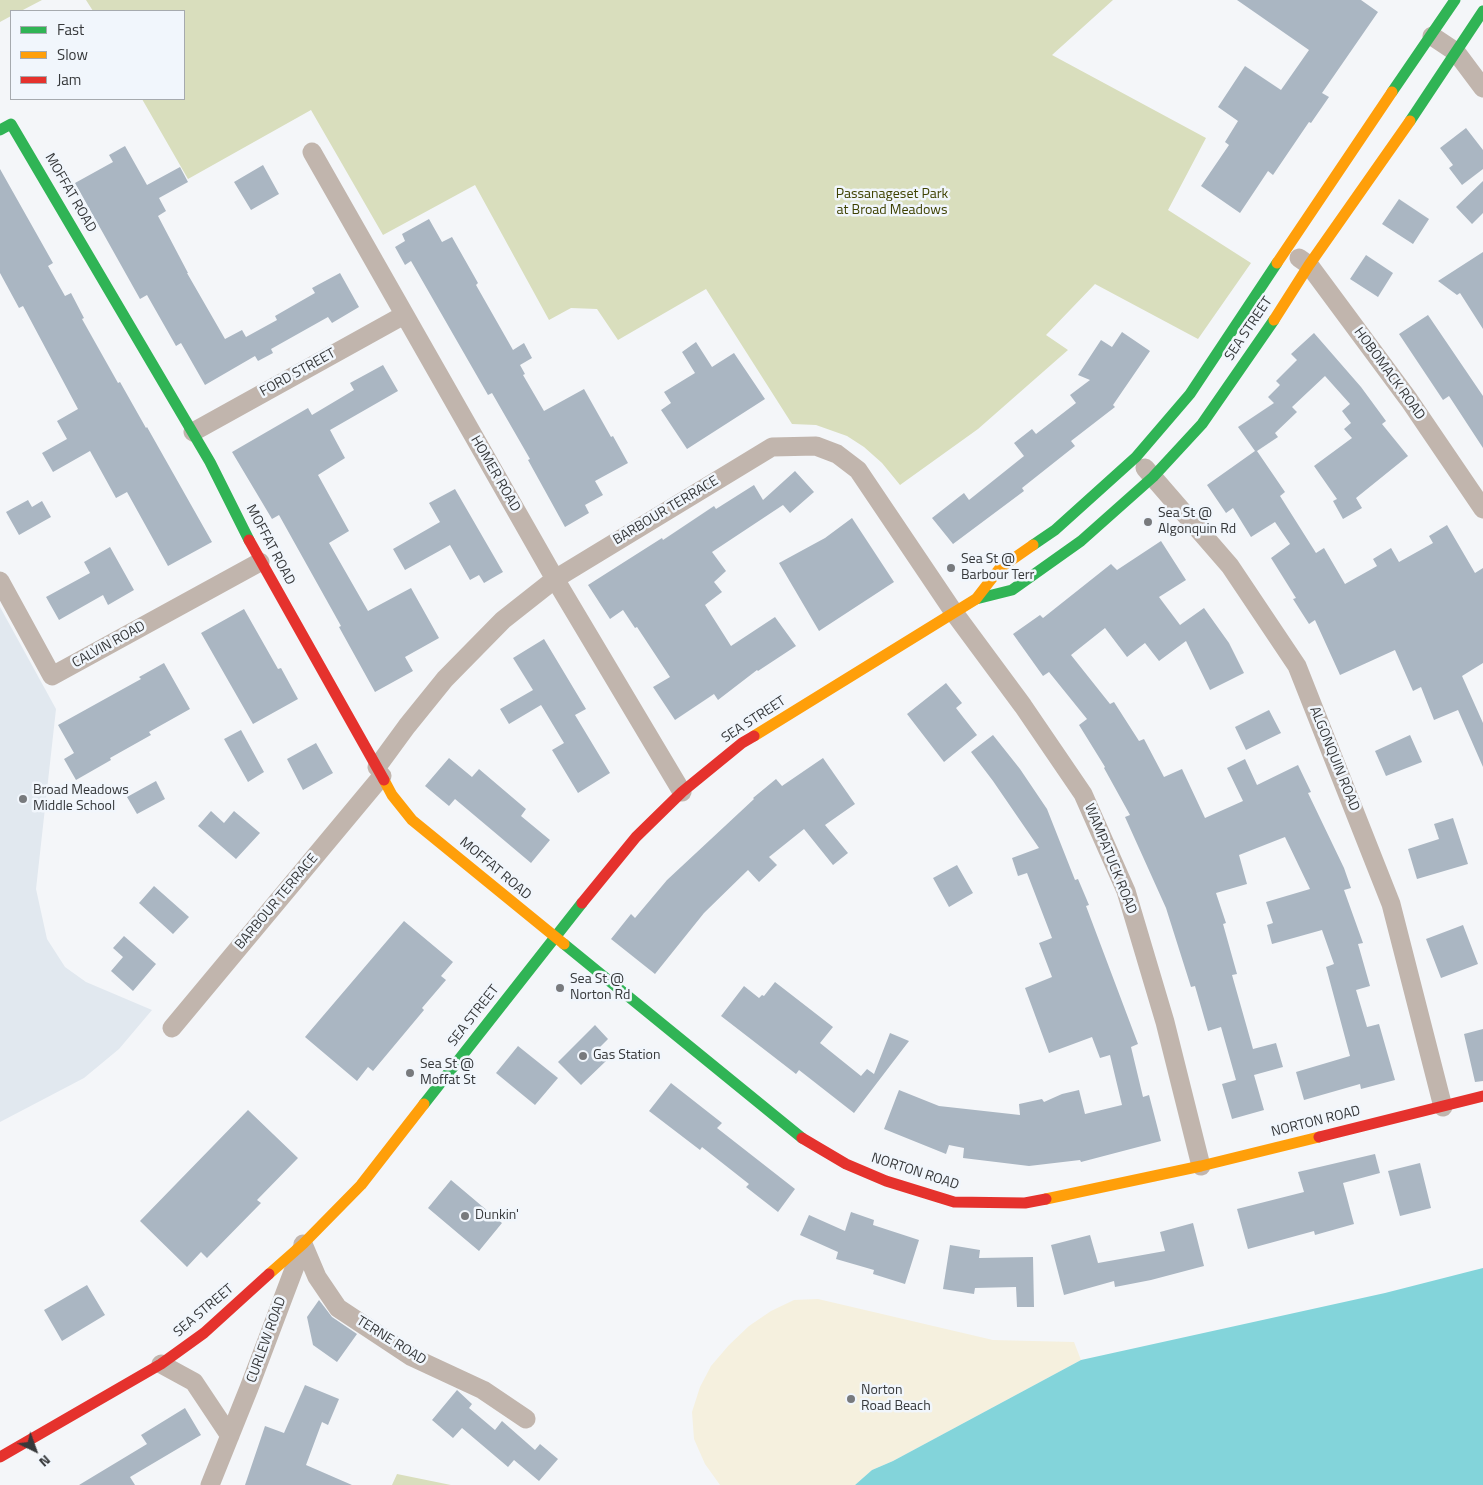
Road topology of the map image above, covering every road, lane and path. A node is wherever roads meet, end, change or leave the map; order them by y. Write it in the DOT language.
graph roads {
  1 [pos="1455,0"];
  2 [pos="1483,11"];
  3 [pos="1432,36"];
  4 [pos="1456,52"];
  5 [pos="1483,88"];
  6 [pos="0,130"];
  7 [pos="312,152"];
  8 [pos="1286,249"];
  9 [pos="1309,265"];
  10 [pos="404,315"];
  11 [pos="193,432"];
  12 [pos="1136,457"];
  13 [pos="1153,477"];
  14 [pos="1483,509"];
  15 [pos="260,562"];
  16 [pos="555,579"];
  17 [pos="0,581"];
  18 [pos="976,599"];
  19 [pos="955,614"];
  20 [pos="380,771"];
  21 [pos="682,792"];
  22 [pos="554,937"];
  23 [pos="172,1028"];
  24 [pos="1483,1096"];
  25 [pos="1443,1107"];
  26 [pos="1201,1166"];
  27 [pos="303,1244"];
  28 [pos="161,1364"];
  29 [pos="526,1419"];
  30 [pos="230,1436"];
  31 [pos="0,1457"];
  32 [pos="210,1485"];
  1 -- 3 [label="main road, SEA STREET"];
  2 -- 4 [label="main road, SEA STREET"];
  3 -- 4 [label="street"];
  3 -- 8 [label="main road, SEA STREET"];
  4 -- 5 [label="street"];
  4 -- 9 [label="main road, SEA STREET"];
  6 -- 11 [label="main road, MOFFAT ROAD"];
  7 -- 10 [label="street, HOMER ROAD"];
  8 -- 9 [label="street, HOBOMACK ROAD"];
  8 -- 12 [label="main road, SEA STREET"];
  9 -- 13 [label="main road, SEA STREET"];
  9 -- 14 [label="street, HOBOMACK ROAD"];
  10 -- 11 [label="street, FORD STREET"];
  10 -- 16 [label="street, HOMER ROAD"];
  11 -- 15 [label="main road, MOFFAT ROAD"];
  12 -- 13 [label="street, ALGONQUIN ROAD"];
  12 -- 18 [label="main road, SEA STREET"];
  13 -- 18 [label="main road, SEA STREET"];
  13 -- 25 [label="street, ALGONQUIN ROAD"];
  15 -- 17 [label="street, CALVIN ROAD"];
  15 -- 20 [label="main road, MOFFAT ROAD"];
  16 -- 19 [label="street, BARBOUR TERRACE"];
  16 -- 20 [label="street, BARBOUR TERRACE"];
  16 -- 21 [label="street, HOMER ROAD"];
  18 -- 19 [label="main road, SEA STREET"];
  19 -- 21 [label="main road, SEA STREET"];
  19 -- 26 [label="street, WAMPATUCK ROAD"];
  20 -- 22 [label="main road, MOFFAT ROAD"];
  20 -- 23 [label="street, BARBOUR TERRACE"];
  21 -- 22 [label="main road, SEA STREET"];
  22 -- 26 [label="main road, NORTON ROAD"];
  22 -- 27 [label="main road, SEA STREET"];
  24 -- 25 [label="main road, NORTON ROAD"];
  25 -- 26 [label="main road, NORTON ROAD"];
  27 -- 28 [label="main road, SEA STREET"];
  27 -- 29 [label="street, TERNE ROAD"];
  27 -- 30 [label="street, CURLEW ROAD"];
  28 -- 30 [label="street"];
  28 -- 31 [label="main road, SEA STREET"];
  30 -- 32 [label="street, CURLEW ROAD"];
}
